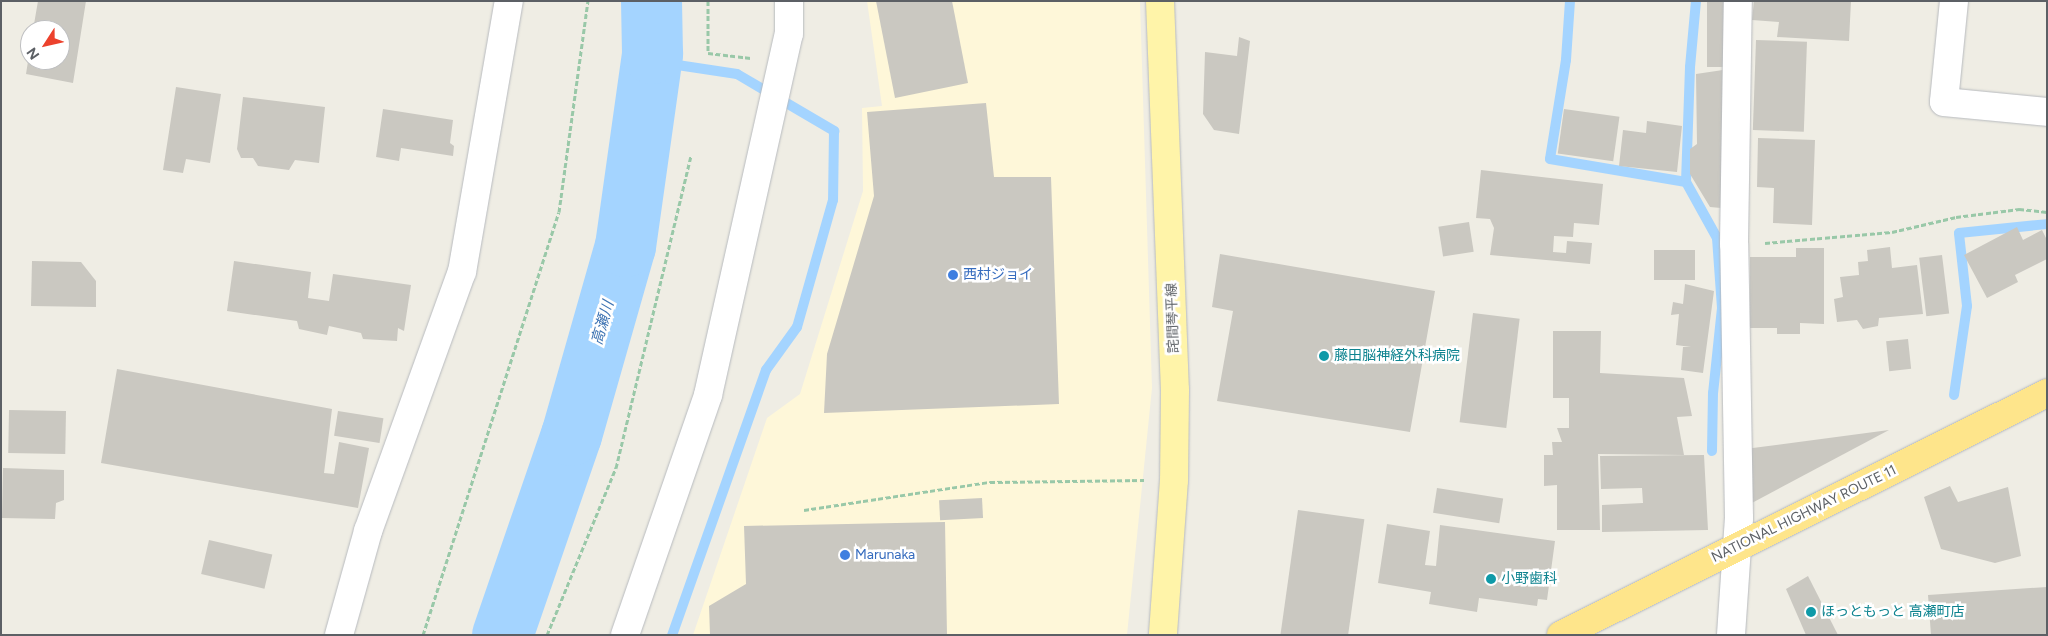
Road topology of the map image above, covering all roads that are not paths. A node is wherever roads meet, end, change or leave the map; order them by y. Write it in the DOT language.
graph roads {
  1 [pos="509,1"];
  2 [pos="789,1"];
  3 [pos="1160,1"];
  4 [pos="1738,1"];
  5 [pos="1954,1"];
  6 [pos="2047,112"];
  7 [pos="2047,393"];
  8 [pos="1735,548"];
  9 [pos="339,635"];
  10 [pos="624,635"];
  11 [pos="1163,635"];
  12 [pos="1561,635"];
  13 [pos="1731,635"];
  1 -- 9 [label="street"];
  2 -- 10 [label="street"];
  3 -- 11 [label="main road, 詫間琴平線"];
  4 -- 8 [label="street"];
  5 -- 6 [label="street"];
  7 -- 8 [label="highway, NATIONAL HIGHWAY ROUTE 11"];
  8 -- 12 [label="highway, NATIONAL HIGHWAY ROUTE 11"];
  8 -- 13 [label="street"];
}
